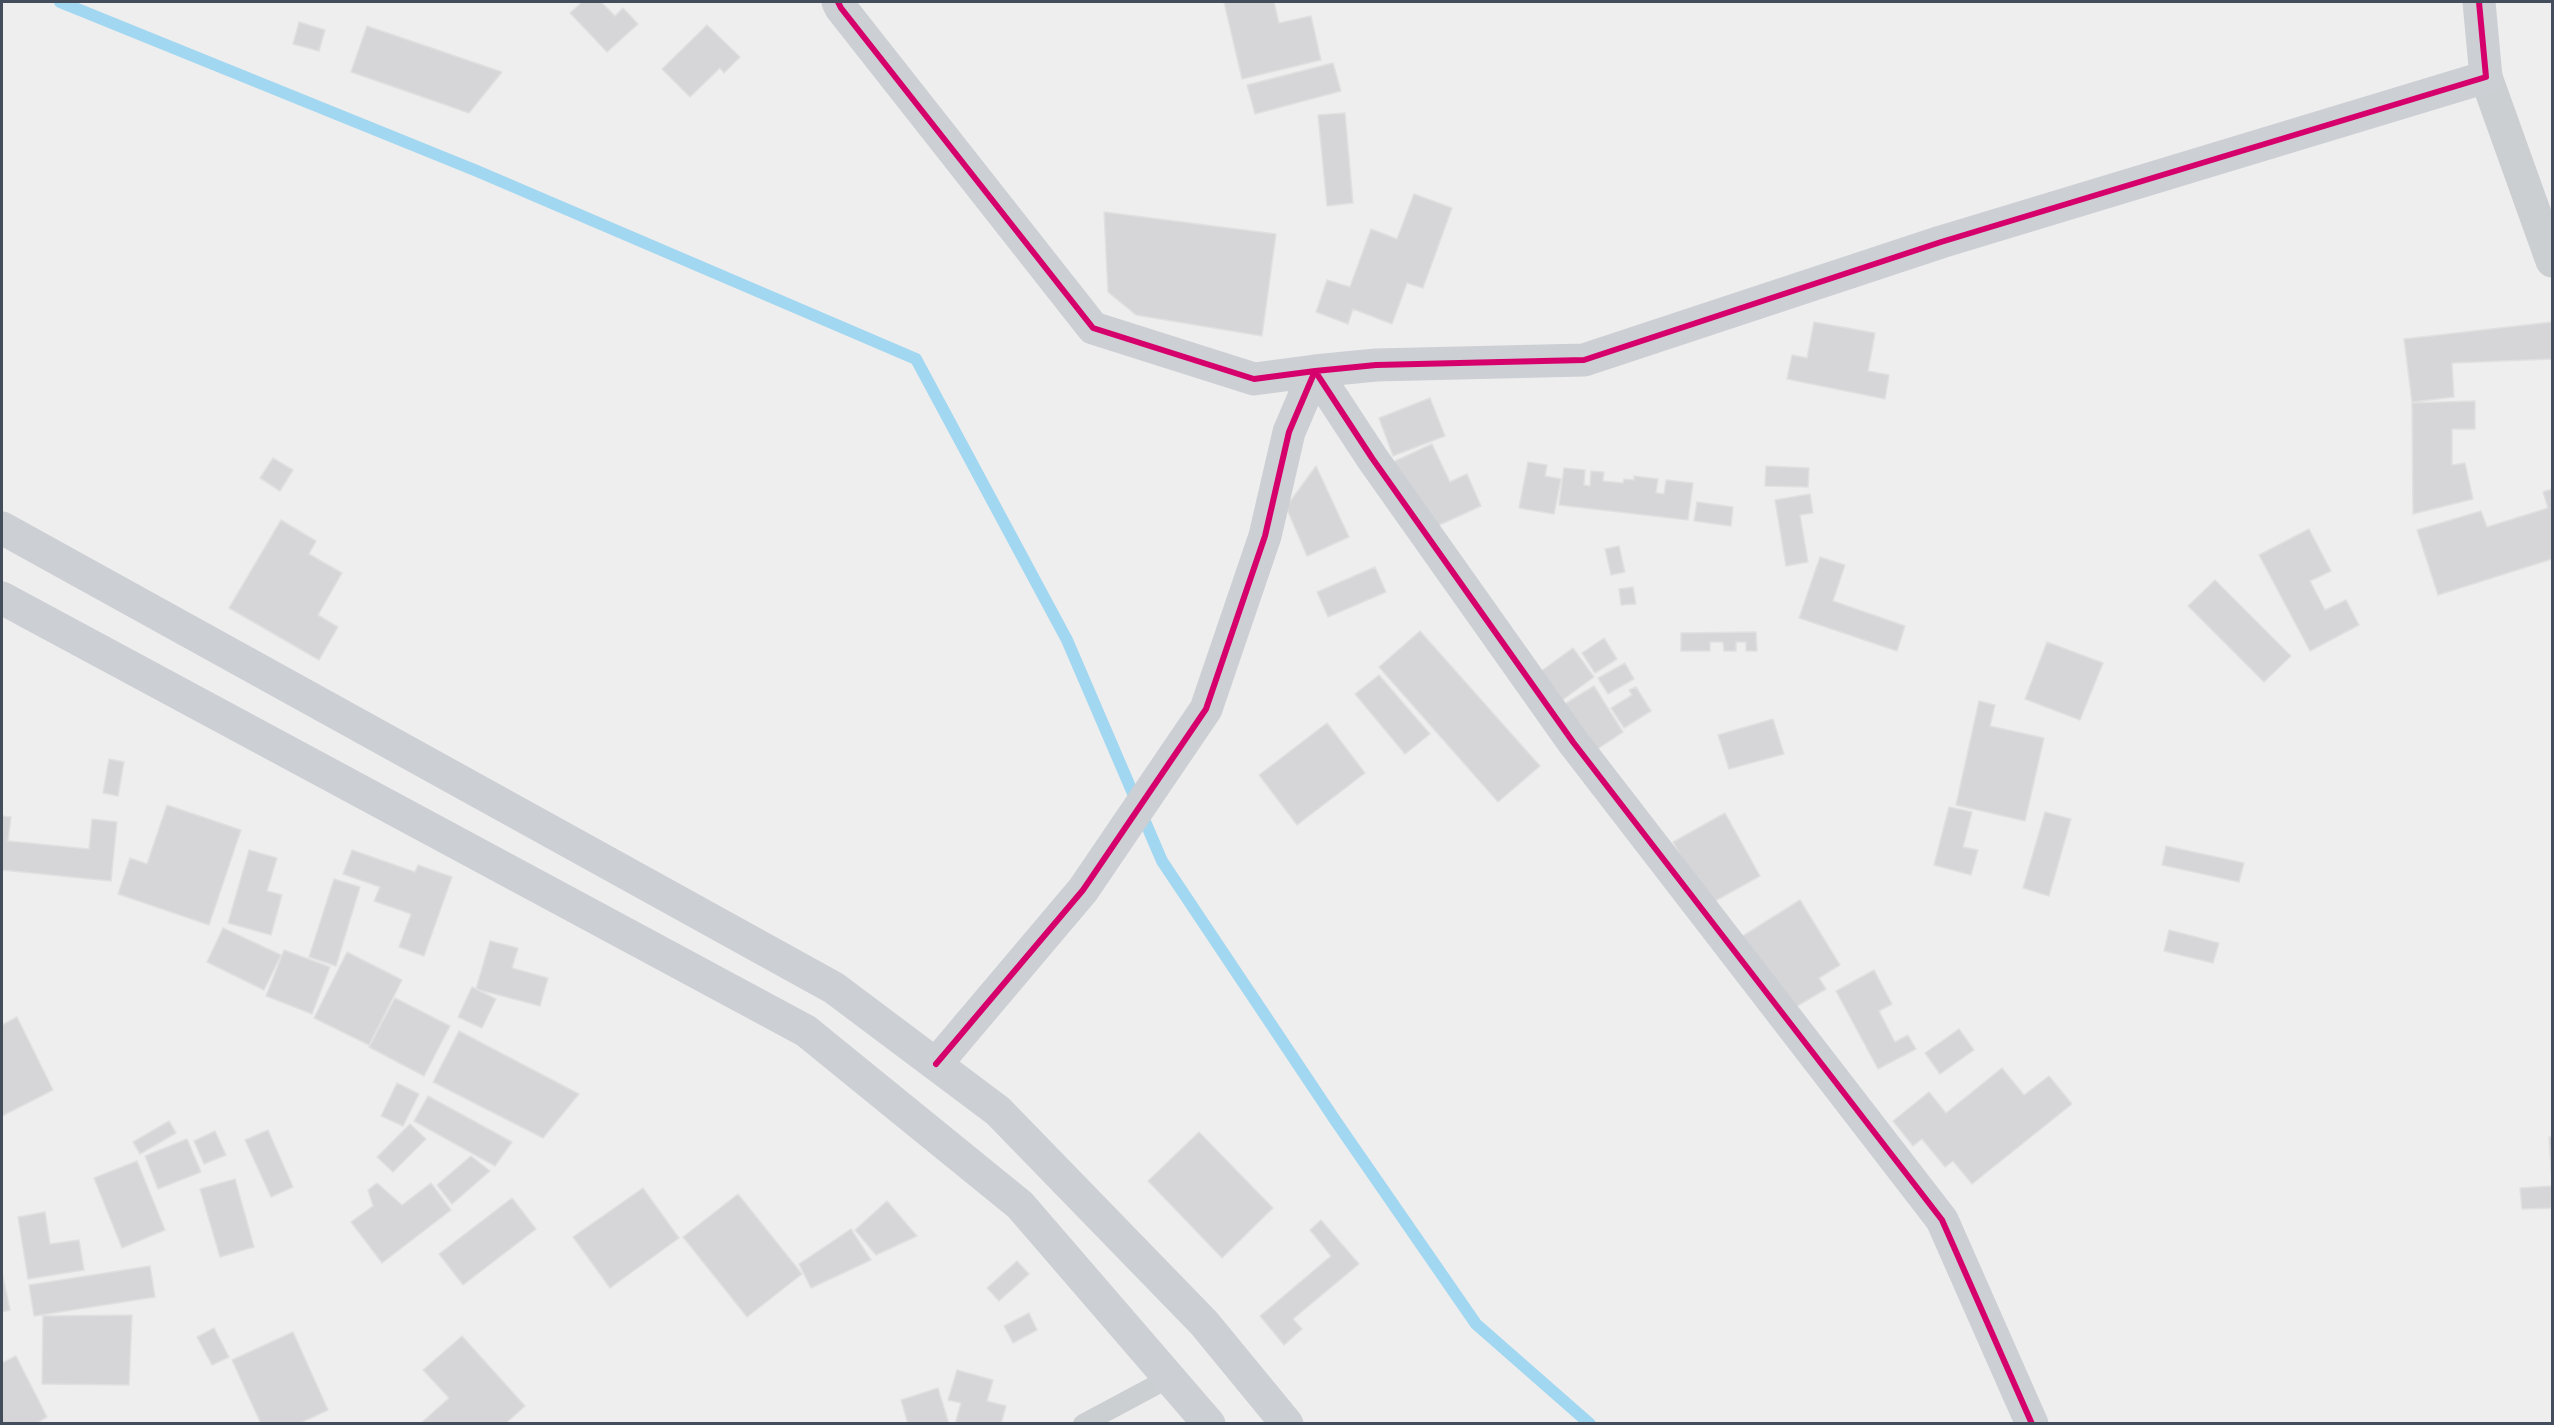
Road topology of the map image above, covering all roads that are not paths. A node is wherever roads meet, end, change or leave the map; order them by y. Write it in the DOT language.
graph roads {
  1 [pos="838,2"];
  2 [pos="2479,2"];
  3 [pos="2487,76"];
  4 [pos="2553,261"];
  5 [pos="1315,371"];
  6 [pos="2,528"];
  7 [pos="2,598"];
  8 [pos="936,1064"];
  9 [pos="1169,1378"];
  10 [pos="1083,1424"];
  11 [pos="1209,1424"];
  12 [pos="1287,1424"];
  13 [pos="2032,1424"];
  1 -- 5 [label="street"];
  2 -- 3 [label="street"];
  3 -- 4 [label="street"];
  3 -- 5 [label="street"];
  5 -- 8 [label="street"];
  5 -- 13 [label="street"];
  6 -- 8 [label="street"];
  7 -- 9 [label="street"];
  8 -- 12 [label="street"];
  9 -- 10 [label="lane"];
  9 -- 11 [label="street"];
}
